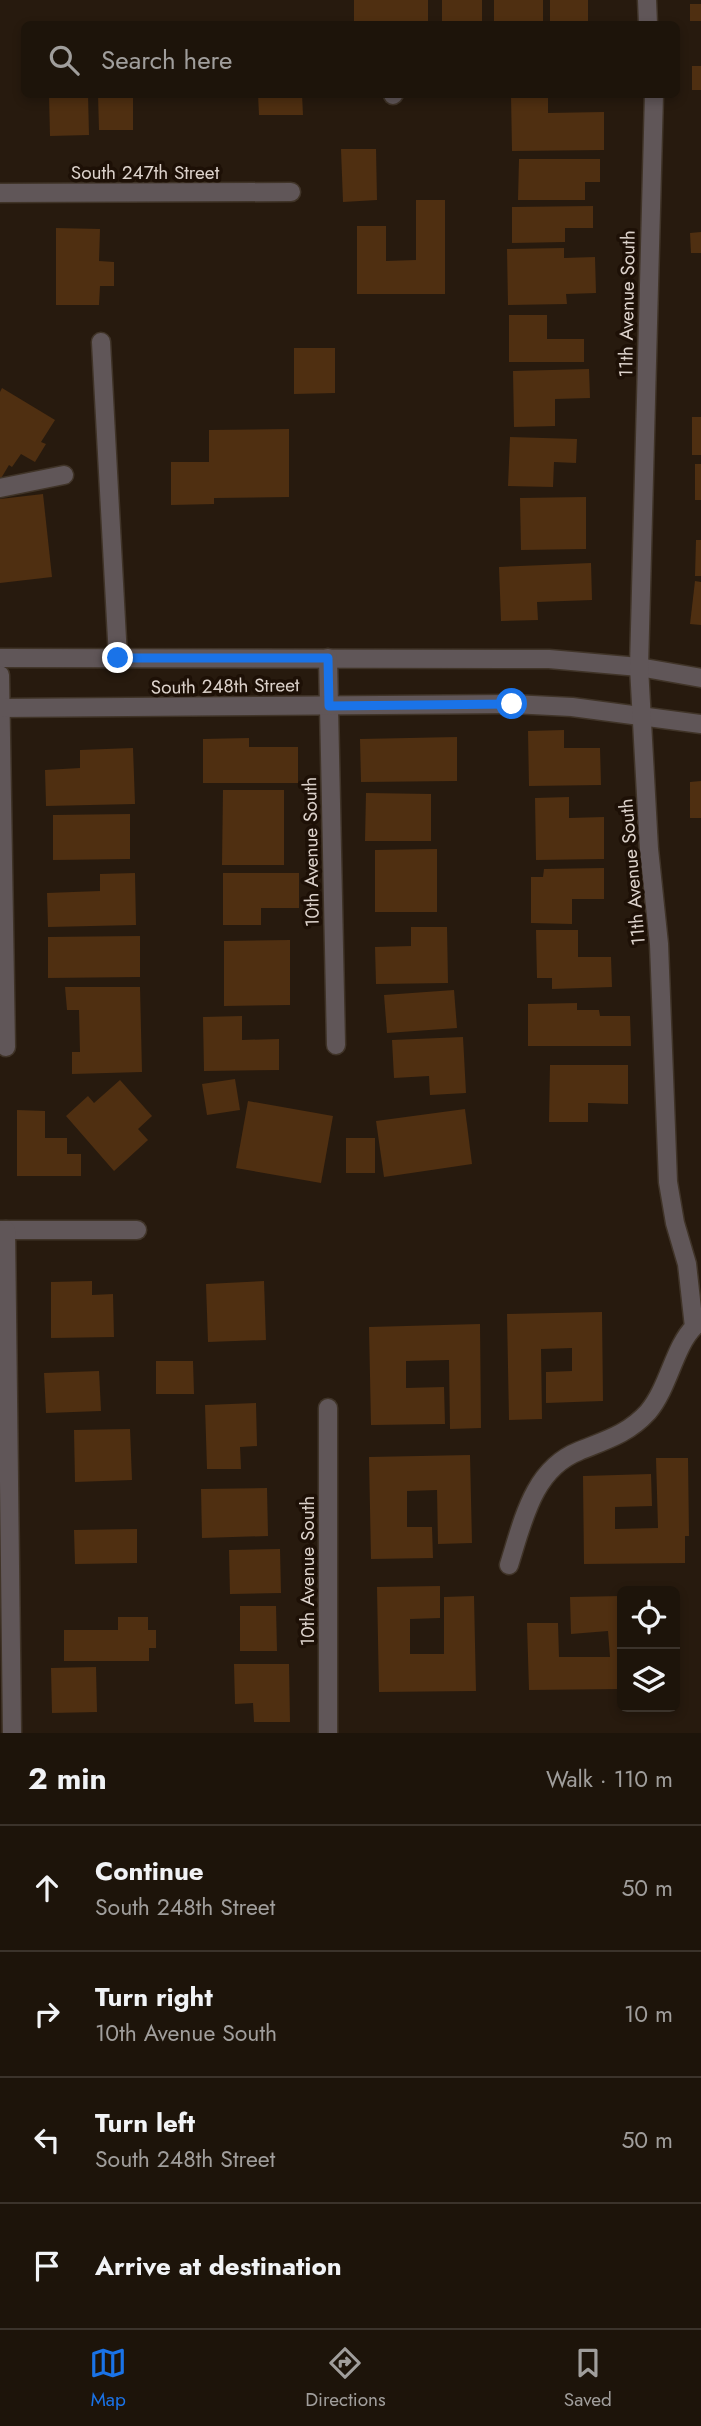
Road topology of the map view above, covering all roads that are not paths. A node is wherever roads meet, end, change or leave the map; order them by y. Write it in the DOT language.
graph roads {
  1 [pos="647,0"];
  2 [pos="648,21"];
  3 [pos="654,98"];
  4 [pos="291,192"];
  5 [pos="0,193"];
  6 [pos="101,342"];
  7 [pos="64,475"];
  8 [pos="0,488"];
  9 [pos="0,658"];
  10 [pos="118,658"];
  11 [pos="328,658"];
  12 [pos="639,667"];
  13 [pos="0,675"];
  14 [pos="701,678"];
  15 [pos="329,706"];
  16 [pos="1,708"];
  17 [pos="643,717"];
  18 [pos="701,724"];
  19 [pos="336,1045"];
  20 [pos="6,1047"];
  21 [pos="3,1230"];
  22 [pos="137,1230"];
  23 [pos="697,1327"];
  24 [pos="328,1408"];
  25 [pos="509,1565"];
  26 [pos="12,1733"];
  27 [pos="328,1733"];
  1 -- 2 [label="street"];
  3 -- 12 [label="street, 11th Avenue South"];
  4 -- 5 [label="street, South 247th Street"];
  6 -- 10 [label="street"];
  7 -- 8 [label="street"];
  9 -- 10 [label="street, South 248th Street"];
  10 -- 11 [label="street, South 248th Street"];
  11 -- 12 [label="street, South 248th Street"];
  11 -- 15 [label="street, 10th Avenue South"];
  12 -- 14 [label="street, South 248th Street"];
  12 -- 17 [label="street, 11th Avenue South"];
  13 -- 16 [label="street"];
  15 -- 16 [label="street, South 248th Street"];
  15 -- 17 [label="street, South 248th Street"];
  15 -- 19 [label="street, 10th Avenue South"];
  16 -- 20 [label="street"];
  17 -- 18 [label="street, South 248th Street"];
  17 -- 23 [label="street, 11th Avenue South"];
  21 -- 22 [label="street"];
  21 -- 26 [label="street"];
  23 -- 25 [label="street, 11th Avenue South"];
  24 -- 27 [label="street, 10th Avenue South"];
}
